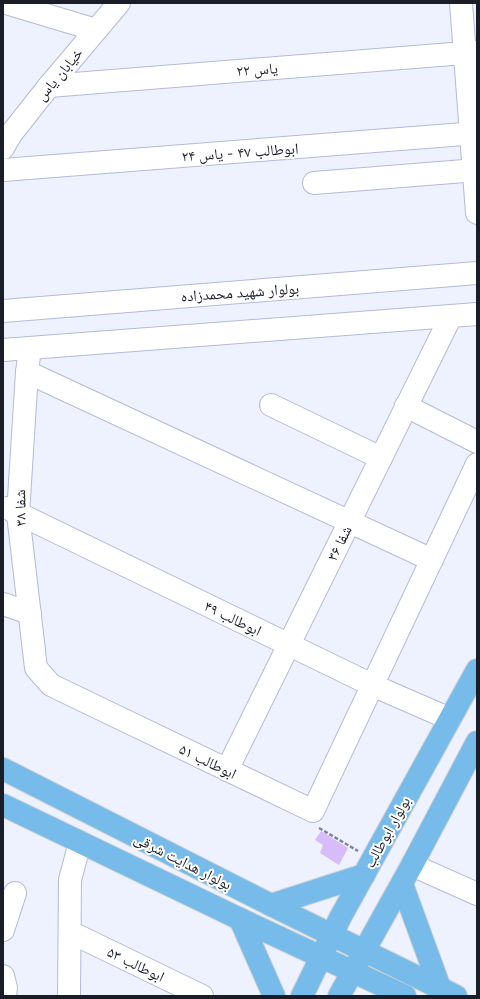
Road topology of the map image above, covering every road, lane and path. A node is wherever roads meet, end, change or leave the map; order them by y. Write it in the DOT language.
graph roads {
  1 [pos="6,3"];
  2 [pos="119,3"];
  3 [pos="461,3"];
  4 [pos="96,30"];
  5 [pos="471,53"];
  6 [pos="49,86"];
  7 [pos="474,133"];
  8 [pos="6,138"];
  9 [pos="3,170"];
  10 [pos="475,170"];
  11 [pos="314,183"];
  12 [pos="477,213"];
  13 [pos="477,273"];
  14 [pos="3,299"];
  15 [pos="14,310"];
  16 [pos="477,314"];
  17 [pos="450,316"];
  18 [pos="30,348"];
  19 [pos="3,350"];
  20 [pos="26,372"];
  21 [pos="271,405"];
  22 [pos="406,406"];
  23 [pos="477,442"];
  24 [pos="381,458"];
  25 [pos="477,464"];
  26 [pos="10,510"];
  27 [pos="349,522"];
  28 [pos="432,560"];
  29 [pos="3,604"];
  30 [pos="30,613"];
  31 [pos="289,645"];
  32 [pos="36,668"];
  33 [pos="477,670"];
  34 [pos="372,685"];
  35 [pos="450,719"];
  36 [pos="475,751"];
  37 [pos="3,769"];
  38 [pos="228,770"];
  39 [pos="3,805"];
  40 [pos="313,811"];
  41 [pos="80,842"];
  42 [pos="412,865"];
  43 [pos="368,868"];
  44 [pos="402,884"];
  45 [pos="15,893"];
  46 [pos="477,894"];
  47 [pos="271,905"];
  48 [pos="240,919"];
  49 [pos="3,930"];
  50 [pos="70,932"];
  51 [pos="332,935"];
  52 [pos="364,951"];
  53 [pos="320,956"];
  54 [pos="352,971"];
  55 [pos="3,976"];
  56 [pos="448,992"];
  57 [pos="5,996"];
  58 [pos="69,996"];
  59 [pos="202,996"];
  60 [pos="274,996"];
  61 [pos="302,996"];
  62 [pos="339,996"];
  63 [pos="405,996"];
  1 -- 4 [label="street"];
  2 -- 4 [label="street, خیابان یاس"];
  3 -- 5 [label="street"];
  4 -- 6 [label="street, خیابان یاس"];
  5 -- 6 [label="street, یاس ۲۲"];
  5 -- 7 [label="street"];
  6 -- 8 [label="street, خیابان یاس"];
  7 -- 9 [label="street, ابوطالب ۴۷ - یاس ۲۴"];
  7 -- 10 [label="street"];
  10 -- 11 [label="street"];
  10 -- 12 [label="street"];
  13 -- 15 [label="street, بولوار شهید محمدزاده"];
  14 -- 15 [label="street"];
  16 -- 17 [label="street"];
  17 -- 18 [label="street"];
  17 -- 22 [label="street, شفا ۳۶"];
  18 -- 19 [label="street"];
  18 -- 20 [label="street, شفا ۳۸"];
  20 -- 26 [label="street, شفا ۳۸"];
  20 -- 27 [label="street"];
  21 -- 24 [label="street"];
  22 -- 23 [label="street"];
  22 -- 24 [label="street, شفا ۳۶"];
  24 -- 27 [label="street, شفا ۳۶"];
  25 -- 28 [label="street"];
  26 -- 30 [label="street, شفا ۳۸"];
  26 -- 31 [label="street, ابوطالب ۴۹"];
  27 -- 28 [label="street"];
  27 -- 31 [label="street, شفا ۳۶"];
  28 -- 34 [label="street"];
  29 -- 30 [label="street"];
  30 -- 32 [label="street, شفا ۳۸"];
  31 -- 34 [label="street, ابوطالب ۴۹"];
  31 -- 38 [label="street, شفا ۳۶"];
  32 -- 38 [label="street, ابوطالب ۵۱"];
  33 -- 35 [label="main road, بولوار ابوطالب"];
  34 -- 35 [label="street, ابوطالب ۴۹"];
  34 -- 40 [label="street"];
  35 -- 43 [label="main road, بولوار ابوطالب"];
  36 -- 42 [label="main road"];
  37 -- 47 [label="main road, بولوار هدایت شرقی"];
  38 -- 40 [label="street, ابوطالب ۵۱"];
  39 -- 41 [label="main road, بولوار هدایت شرقی"];
  40 -- 43 [label="path"];
  41 -- 48 [label="main road, بولوار هدایت شرقی"];
  41 -- 50 [label="street"];
  42 -- 44 [label="main road"];
  42 -- 46 [label="street"];
  43 -- 47 [label="main road"];
  43 -- 51 [label="main road, بولوار ابوطالب"];
  44 -- 52 [label="main road"];
  44 -- 56 [label="main road"];
  45 -- 49 [label="street"];
  47 -- 51 [label="main road, بولوار هدایت شرقی"];
  48 -- 53 [label="main road, بولوار هدایت شرقی"];
  48 -- 60 [label="main road"];
  50 -- 58 [label="street"];
  50 -- 59 [label="street, ابوطالب ۵۳"];
  51 -- 52 [label="main road, بولوار هدایت شرقی"];
  51 -- 53 [label="main road, بولوار ابوطالب"];
  52 -- 54 [label="main road"];
  52 -- 56 [label="main road, بولوار هدایت شرقی"];
  53 -- 54 [label="main road, بولوار هدایت شرقی"];
  53 -- 61 [label="main road, بولوار ابوطالب"];
  54 -- 62 [label="main road"];
  54 -- 63 [label="main road, بولوار هدایت شرقی"];
  55 -- 57 [label="street"];
}
